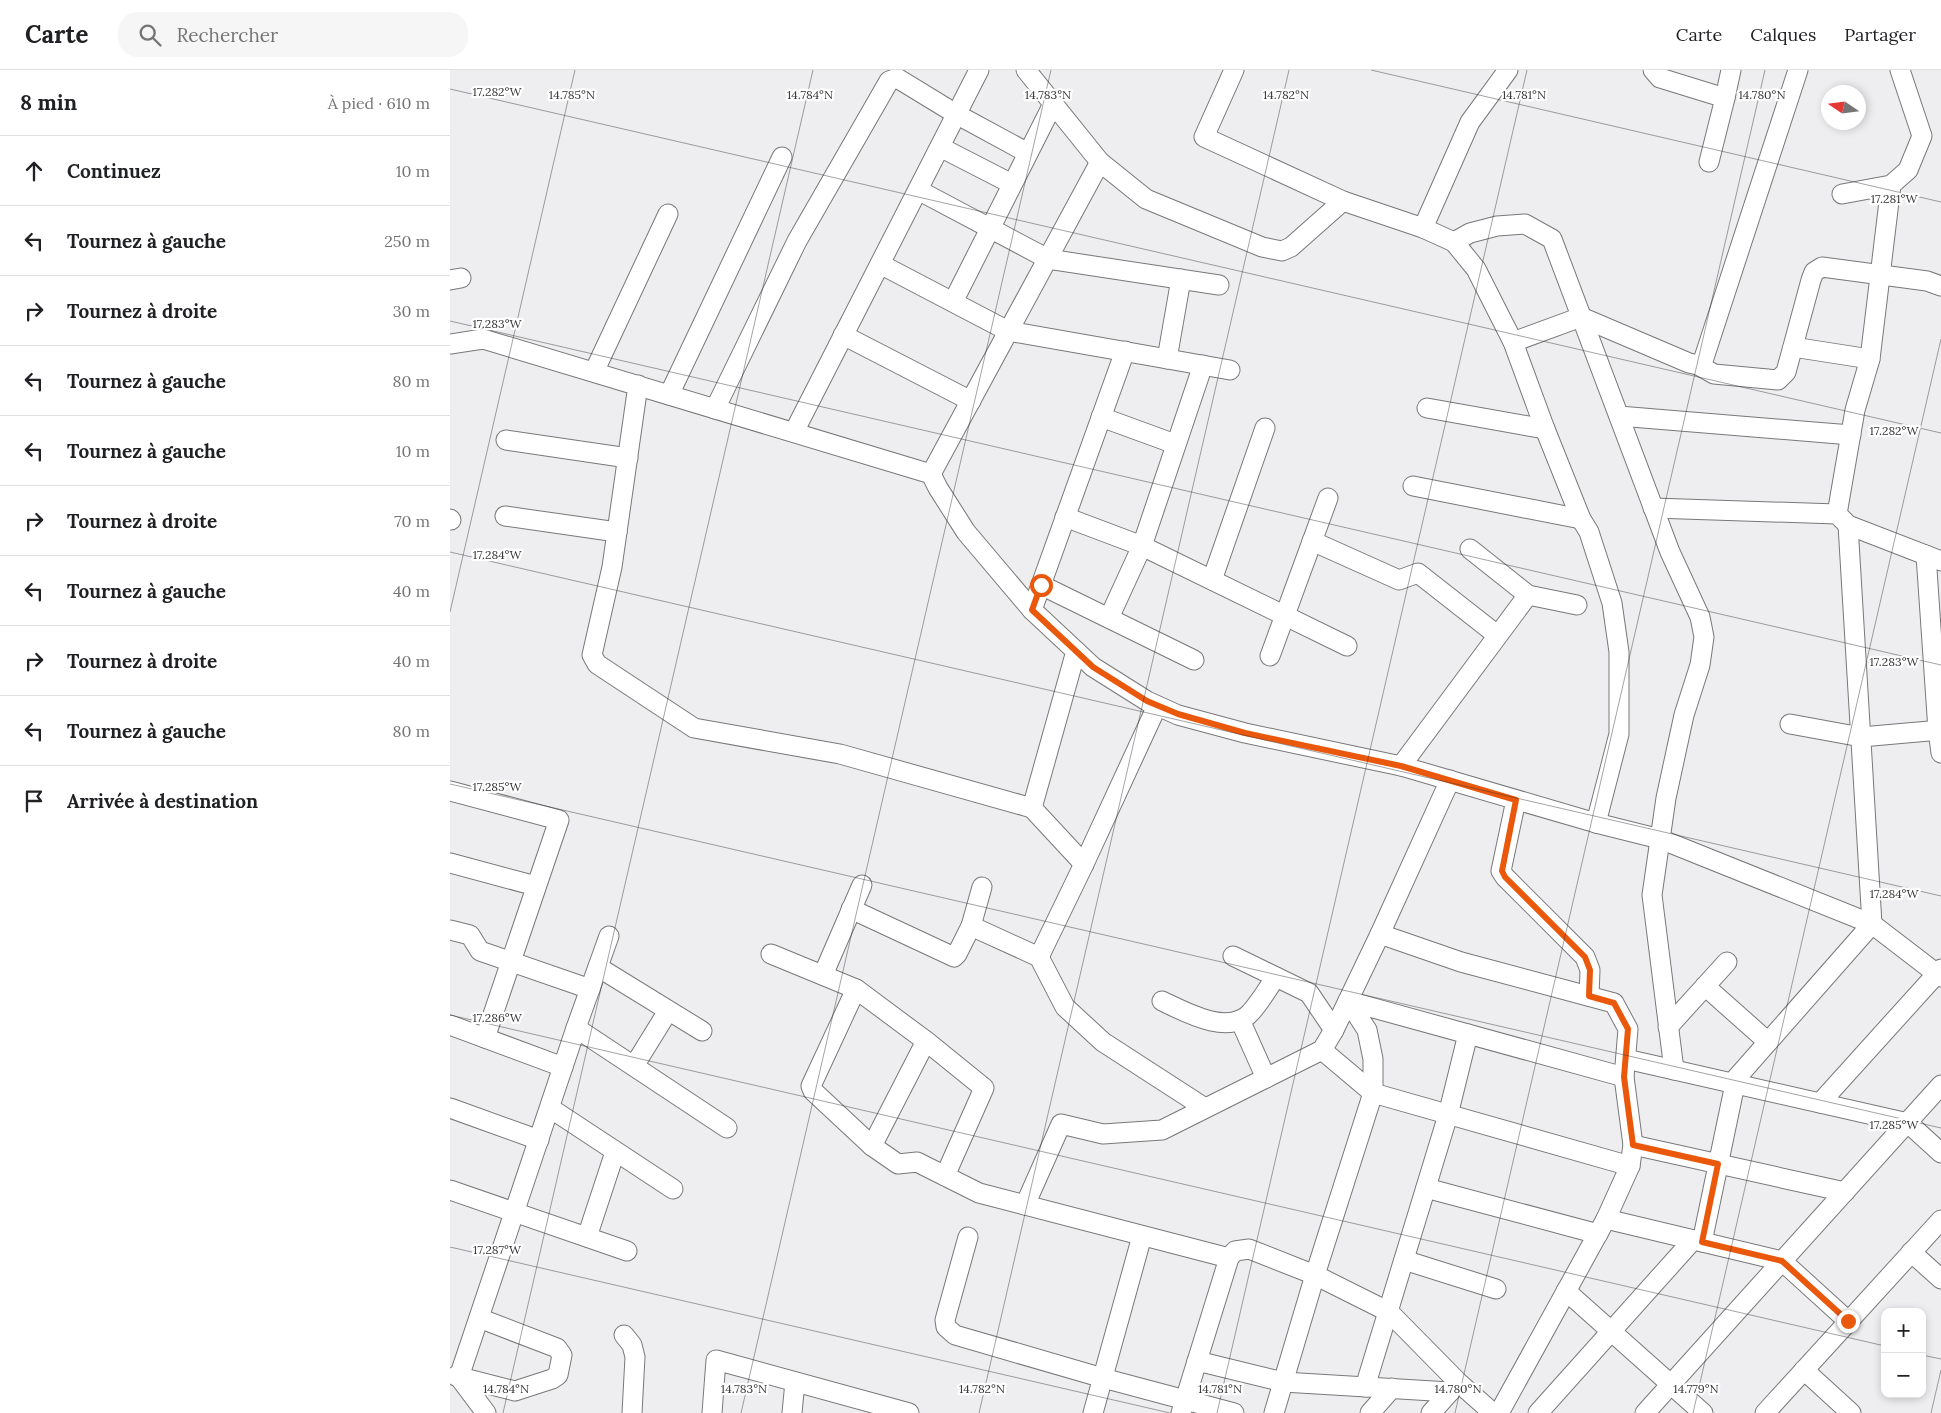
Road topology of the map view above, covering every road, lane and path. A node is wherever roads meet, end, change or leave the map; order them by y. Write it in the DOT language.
graph roads {
  1 [pos="979,70"];
  2 [pos="1026,70"];
  3 [pos="1234,70"];
  4 [pos="1508,70"];
  5 [pos="1654,70"];
  6 [pos="1731,70"];
  7 [pos="1798,70"];
  8 [pos="1900,70"];
  9 [pos="1725,98"];
  10 [pos="1053,104"];
  11 [pos="956,114"];
  12 [pos="940,147"];
  13 [pos="1028,154"];
  14 [pos="782,157"];
  15 [pos="1100,162"];
  16 [pos="1709,162"];
  17 [pos="1012,184"];
  18 [pos="1891,185"];
  19 [pos="918,190"];
  20 [pos="1842,194"];
  21 [pos="1342,201"];
  22 [pos="668,214"];
  23 [pos="990,228"];
  24 [pos="1423,228"];
  25 [pos="1454,242"];
  26 [pos="1048,258"];
  27 [pos="880,264"];
  28 [pos="1880,274"];
  29 [pos="1181,279"];
  30 [pos="1219,285"];
  31 [pos="1941,286"];
  32 [pos="953,302"];
  33 [pos="1581,317"];
  34 [pos="1008,331"];
  35 [pos="843,335"];
  36 [pos="1513,342"];
  37 [pos="450,344"];
  38 [pos="1793,347"];
  39 [pos="1125,351"];
  40 [pos="1167,359"];
  41 [pos="1870,359"];
  42 [pos="1203,365"];
  43 [pos="1698,366"];
  44 [pos="1230,370"];
  45 [pos="594,372"];
  46 [pos="638,385"];
  47 [pos="669,395"];
  48 [pos="971,401"];
  49 [pos="715,408"];
  50 [pos="1427,408"];
  51 [pos="1619,416"];
  52 [pos="1101,417"];
  53 [pos="1265,428"];
  54 [pos="1545,429"];
  55 [pos="794,432"];
  56 [pos="1851,435"];
  57 [pos="506,440"];
  58 [pos="1175,444"];
  59 [pos="628,458"];
  60 [pos="931,474"];
  61 [pos="1412,486"];
  62 [pos="1328,498"];
  63 [pos="1653,508"];
  64 [pos="505,516"];
  65 [pos="1065,518"];
  66 [pos="1581,519"];
  67 [pos="1842,519"];
  68 [pos="617,532"];
  69 [pos="1312,541"];
  70 [pos="1142,546"];
  71 [pos="1470,549"];
  72 [pos="1934,558"];
  73 [pos="1212,580"];
  74 [pos="1041,585"];
  75 [pos="1528,595"];
  76 [pos="1577,605"];
  77 [pos="1032,610"];
  78 [pos="1285,616"];
  79 [pos="1109,618"];
  80 [pos="1497,635"];
  81 [pos="1346,646"];
  82 [pos="1076,651"];
  83 [pos="1270,656"];
  84 [pos="1194,660"];
  85 [pos="1157,706"];
  86 [pos="1790,724"];
  87 [pos="1939,730"];
  88 [pos="1861,736"];
  89 [pos="1941,753"];
  90 [pos="1401,766"];
  91 [pos="1450,780"];
  92 [pos="450,791"];
  93 [pos="1516,800"];
  94 [pos="1032,808"];
  95 [pos="1596,823"];
  96 [pos="1660,839"];
  97 [pos="450,863"];
  98 [pos="1084,864"];
  99 [pos="862,885"];
  100 [pos="536,886"];
  101 [pos="982,888"];
  102 [pos="851,909"];
  103 [pos="1872,924"];
  104 [pos="971,926"];
  105 [pos="450,930"];
  106 [pos="1380,934"];
  107 [pos="609,936"];
  108 [pos="771,954"];
  109 [pos="1233,956"];
  110 [pos="1039,957"];
  111 [pos="510,962"];
  112 [pos="1727,962"];
  113 [pos="598,967"];
  114 [pos="1940,973"];
  115 [pos="823,975"];
  116 [pos="1276,977"];
  117 [pos="1705,986"];
  118 [pos="590,989"];
  119 [pos="856,989"];
  120 [pos="1589,996"];
  121 [pos="1162,1001"];
  122 [pos="1348,1001"];
  123 [pos="668,1010"];
  124 [pos="1240,1020"];
  125 [pos="450,1025"];
  126 [pos="1668,1027"];
  127 [pos="576,1028"];
  128 [pos="1334,1030"];
  129 [pos="702,1031"];
  130 [pos="1468,1034"];
  131 [pos="484,1038"];
  132 [pos="926,1041"];
  133 [pos="1768,1042"];
  134 [pos="1322,1050"];
  135 [pos="634,1066"];
  136 [pos="564,1067"];
  137 [pos="1625,1068"];
  138 [pos="1674,1070"];
  139 [pos="1266,1078"];
  140 [pos="1733,1083"];
  141 [pos="1941,1086"];
  142 [pos="1373,1093"];
  143 [pos="1820,1103"];
  144 [pos="450,1108"];
  145 [pos="550,1108"];
  146 [pos="1205,1108"];
  147 [pos="1448,1115"];
  148 [pos="1908,1123"];
  149 [pos="727,1128"];
  150 [pos="539,1140"];
  151 [pos="1633,1145"];
  152 [pos="872,1146"];
  153 [pos="615,1152"];
  154 [pos="1941,1152"];
  155 [pos="1718,1164"];
  156 [pos="1630,1166"];
  157 [pos="945,1176"];
  158 [pos="1426,1188"];
  159 [pos="450,1190"];
  160 [pos="674,1190"];
  161 [pos="1845,1192"];
  162 [pos="1025,1205"];
  163 [pos="515,1212"];
  164 [pos="1941,1220"];
  165 [pos="1602,1226"];
  166 [pos="1142,1236"];
  167 [pos="587,1237"];
  168 [pos="968,1237"];
  169 [pos="1698,1241"];
  170 [pos="627,1251"];
  171 [pos="1911,1252"];
  172 [pos="1229,1258"];
  173 [pos="1404,1260"];
  174 [pos="1782,1261"];
  175 [pos="1315,1276"];
  176 [pos="1941,1279"];
  177 [pos="1496,1289"];
  178 [pos="1566,1291"];
  179 [pos="1389,1312"];
  180 [pos="480,1318"];
  181 [pos="1848,1321"];
  182 [pos="1611,1332"];
  183 [pos="624,1336"];
  184 [pos="1197,1361"];
  185 [pos="1804,1370"];
  186 [pos="455,1376"];
  187 [pos="1103,1378"];
  188 [pos="795,1382"];
  189 [pos="1283,1382"];
  190 [pos="1671,1384"];
  191 [pos="1365,1387"];
  192 [pos="1454,1387"];
  193 [pos="1392,1388"];
  194 [pos="1183,1407"];
  195 [pos="898,1412"];
  196 [pos="486,1413"];
  197 [pos="632,1413"];
  198 [pos="712,1413"];
  199 [pos="792,1413"];
  200 [pos="1093,1413"];
  201 [pos="1234,1413"];
  202 [pos="1274,1413"];
  203 [pos="1370,1413"];
  204 [pos="1431,1413"];
  205 [pos="1493,1413"];
  206 [pos="1498,1413"];
  207 [pos="1538,1413"];
  208 [pos="1645,1413"];
  209 [pos="1703,1413"];
  210 [pos="1765,1413"];
  211 [pos="1851,1413"];
  1 -- 11 [label="street"];
  2 -- 10 [label="street"];
  3 -- 21 [label="street"];
  4 -- 24 [label="street"];
  5 -- 9 [label="street"];
  6 -- 9 [label="street"];
  7 -- 43 [label="street"];
  8 -- 18 [label="street"];
  9 -- 16 [label="street"];
  10 -- 13 [label="street"];
  10 -- 15 [label="street"];
  11 -- 12 [label="street"];
  11 -- 13 [label="street"];
  11 -- 49 [label="street"];
  12 -- 17 [label="street"];
  12 -- 19 [label="street"];
  13 -- 17 [label="street"];
  14 -- 47 [label="street"];
  15 -- 21 [label="street"];
  15 -- 26 [label="street"];
  17 -- 23 [label="street"];
  18 -- 20 [label="street"];
  18 -- 28 [label="street"];
  19 -- 23 [label="street"];
  19 -- 27 [label="street"];
  21 -- 24 [label="street"];
  22 -- 45 [label="street"];
  23 -- 26 [label="street"];
  23 -- 32 [label="street"];
  24 -- 25 [label="street"];
  25 -- 33 [label="street"];
  25 -- 36 [label="street"];
  26 -- 29 [label="street"];
  26 -- 34 [label="street"];
  27 -- 32 [label="street"];
  27 -- 35 [label="street"];
  28 -- 31 [label="street"];
  28 -- 38 [label="street"];
  28 -- 41 [label="street"];
  29 -- 30 [label="street"];
  29 -- 40 [label="street"];
  32 -- 34 [label="street"];
  33 -- 36 [label="street"];
  33 -- 43 [label="street"];
  33 -- 51 [label="street"];
  34 -- 39 [label="street"];
  34 -- 48 [label="street"];
  35 -- 48 [label="street"];
  35 -- 55 [label="street"];
  36 -- 54 [label="street"];
  37 -- 45 [label="street"];
  38 -- 41 [label="street"];
  38 -- 43 [label="street"];
  39 -- 40 [label="street"];
  39 -- 52 [label="street"];
  40 -- 42 [label="street"];
  41 -- 56 [label="street"];
  42 -- 44 [label="street"];
  42 -- 58 [label="street"];
  45 -- 46 [label="street"];
  46 -- 47 [label="street"];
  46 -- 59 [label="street"];
  47 -- 49 [label="street"];
  48 -- 60 [label="street"];
  49 -- 55 [label="street"];
  50 -- 54 [label="street"];
  51 -- 56 [label="street"];
  51 -- 63 [label="street"];
  52 -- 58 [label="street"];
  52 -- 65 [label="street"];
  53 -- 73 [label="street"];
  54 -- 66 [label="street"];
  55 -- 60 [label="street"];
  56 -- 67 [label="street"];
  57 -- 59 [label="street"];
  58 -- 70 [label="street"];
  59 -- 68 [label="street"];
  60 -- 77 [label="street"];
  61 -- 66 [label="street"];
  62 -- 69 [label="street"];
  63 -- 67 [label="street"];
  63 -- 96 [label="street"];
  64 -- 68 [label="street"];
  65 -- 70 [label="street"];
  65 -- 74 [label="street"];
  66 -- 95 [label="street"];
  67 -- 72 [label="street"];
  67 -- 88 [label="street"];
  68 -- 94 [label="street"];
  69 -- 78 [label="street"];
  69 -- 80 [label="street"];
  70 -- 73 [label="street"];
  70 -- 79 [label="street"];
  71 -- 75 [label="street"];
  72 -- 87 [label="street"];
  73 -- 78 [label="street"];
  74 -- 77 [label="street"];
  74 -- 79 [label="street"];
  75 -- 76 [label="street"];
  75 -- 80 [label="street"];
  77 -- 82 [label="street"];
  78 -- 81 [label="street"];
  78 -- 83 [label="street"];
  79 -- 84 [label="street"];
  80 -- 90 [label="street"];
  82 -- 85 [label="street"];
  82 -- 94 [label="street"];
  85 -- 90 [label="street"];
  85 -- 98 [label="street"];
  86 -- 88 [label="street"];
  87 -- 88 [label="street"];
  87 -- 89 [label="street"];
  88 -- 103 [label="street"];
  90 -- 91 [label="street"];
  91 -- 93 [label="street"];
  91 -- 106 [label="street"];
  92 -- 100 [label="street"];
  93 -- 95 [label="street"];
  93 -- 120 [label="street"];
  94 -- 98 [label="street"];
  95 -- 96 [label="street"];
  96 -- 103 [label="street"];
  96 -- 126 [label="street"];
  97 -- 100 [label="street"];
  98 -- 110 [label="street"];
  99 -- 102 [label="street"];
  100 -- 111 [label="street"];
  101 -- 104 [label="street"];
  102 -- 104 [label="street"];
  102 -- 115 [label="street"];
  103 -- 114 [label="street"];
  103 -- 133 [label="street"];
  104 -- 110 [label="street"];
  105 -- 111 [label="street"];
  106 -- 120 [label="street"];
  106 -- 122 [label="street"];
  107 -- 113 [label="street"];
  108 -- 115 [label="street"];
  109 -- 116 [label="street"];
  110 -- 146 [label="street"];
  111 -- 118 [label="street"];
  111 -- 131 [label="street"];
  112 -- 117 [label="street"];
  113 -- 118 [label="street"];
  113 -- 123 [label="street"];
  114 -- 143 [label="street"];
  115 -- 119 [label="street"];
  116 -- 124 [label="street"];
  116 -- 128 [label="street"];
  117 -- 126 [label="street"];
  117 -- 133 [label="street"];
  118 -- 127 [label="street"];
  119 -- 132 [label="street"];
  119 -- 152 [label="street"];
  120 -- 137 [label="street"];
  121 -- 124 [label="street"];
  122 -- 128 [label="street"];
  122 -- 130 [label="street"];
  122 -- 142 [label="street"];
  123 -- 129 [label="street"];
  123 -- 135 [label="street"];
  124 -- 139 [label="street"];
  125 -- 131 [label="street"];
  126 -- 138 [label="street"];
  127 -- 135 [label="street"];
  127 -- 136 [label="street"];
  128 -- 134 [label="street"];
  130 -- 137 [label="street"];
  130 -- 147 [label="street"];
  131 -- 136 [label="street"];
  132 -- 152 [label="street"];
  132 -- 157 [label="street"];
  133 -- 140 [label="street"];
  134 -- 139 [label="street"];
  134 -- 142 [label="street"];
  135 -- 149 [label="street"];
  136 -- 145 [label="street"];
  137 -- 138 [label="street"];
  137 -- 151 [label="street"];
  138 -- 140 [label="street"];
  139 -- 146 [label="street"];
  140 -- 143 [label="street"];
  140 -- 155 [label="street"];
  141 -- 148 [label="street"];
  142 -- 147 [label="street"];
  142 -- 175 [label="street"];
  143 -- 148 [label="street"];
  144 -- 150 [label="street"];
  145 -- 150 [label="street"];
  145 -- 153 [label="street"];
  146 -- 162 [label="street"];
  147 -- 156 [label="street"];
  147 -- 158 [label="street"];
  148 -- 154 [label="street"];
  148 -- 161 [label="street"];
  150 -- 163 [label="street"];
  151 -- 155 [label="street"];
  151 -- 156 [label="street"];
  152 -- 157 [label="street"];
  153 -- 160 [label="street"];
  153 -- 167 [label="street"];
  155 -- 161 [label="street"];
  155 -- 169 [label="street"];
  156 -- 165 [label="street"];
  157 -- 162 [label="street"];
  158 -- 165 [label="street"];
  158 -- 173 [label="street"];
  159 -- 163 [label="street"];
  161 -- 174 [label="street"];
  162 -- 166 [label="street"];
  163 -- 167 [label="street"];
  163 -- 180 [label="street"];
  164 -- 171 [label="street"];
  165 -- 169 [label="street"];
  165 -- 178 [label="street"];
  166 -- 172 [label="street"];
  166 -- 187 [label="street"];
  167 -- 170 [label="street"];
  168 -- 187 [label="street"];
  169 -- 174 [label="street"];
  169 -- 182 [label="street"];
  171 -- 176 [label="street"];
  171 -- 181 [label="street"];
  172 -- 175 [label="street"];
  172 -- 184 [label="street"];
  173 -- 177 [label="street"];
  173 -- 179 [label="street"];
  174 -- 181 [label="street"];
  174 -- 190 [label="street"];
  175 -- 179 [label="street"];
  175 -- 189 [label="street"];
  178 -- 182 [label="street"];
  178 -- 206 [label="street"];
  179 -- 191 [label="street"];
  179 -- 192 [label="street"];
  180 -- 186 [label="street"];
  180 -- 186 [label="street"];
  181 -- 185 [label="street"];
  182 -- 190 [label="street"];
  182 -- 207 [label="street"];
  183 -- 197 [label="street"];
  184 -- 189 [label="street"];
  184 -- 194 [label="street"];
  185 -- 210 [label="street"];
  185 -- 211 [label="street"];
  186 -- 196 [label="street"];
  187 -- 194 [label="street"];
  187 -- 200 [label="street"];
  188 -- 195 [label="street"];
  188 -- 198 [label="street"];
  188 -- 199 [label="street"];
  189 -- 191 [label="street"];
  189 -- 202 [label="street"];
  190 -- 208 [label="street"];
  190 -- 209 [label="street"];
  191 -- 193 [label="street"];
  192 -- 193 [label="street"];
  192 -- 204 [label="street"];
  192 -- 205 [label="street"];
  193 -- 203 [label="street"];
  194 -- 201 [label="street"];
}
